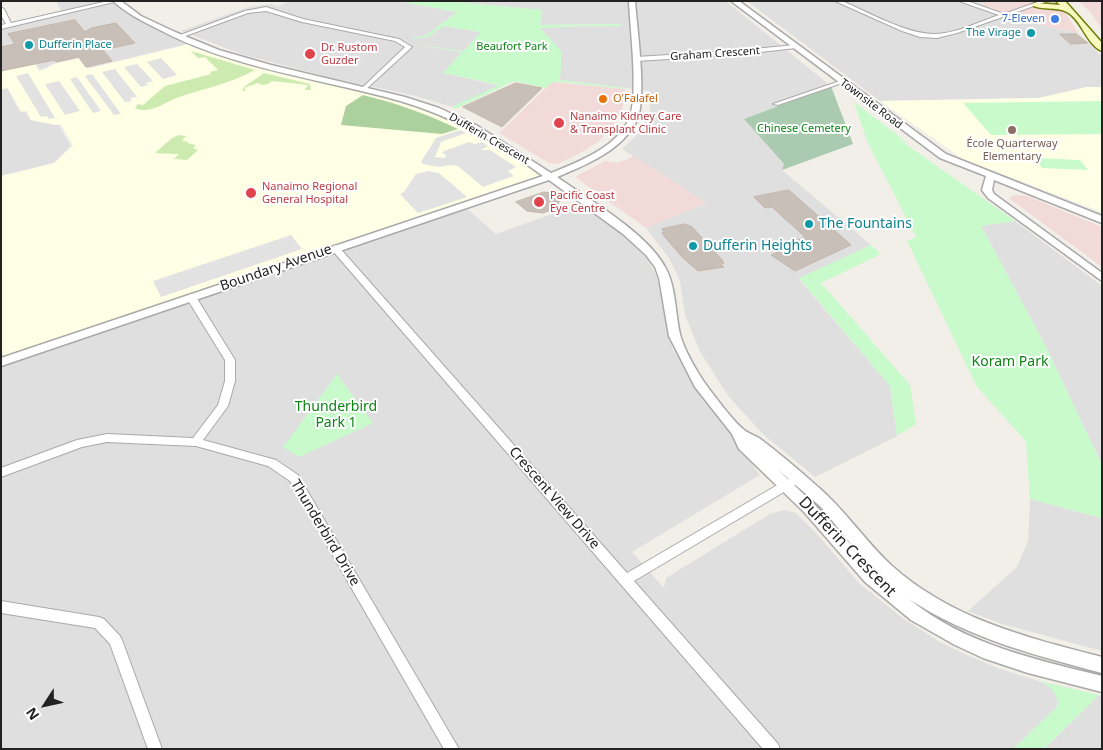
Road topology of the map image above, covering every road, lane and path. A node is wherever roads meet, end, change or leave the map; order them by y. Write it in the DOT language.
graph roads {
  1 [pos="116,1"];
  2 [pos="632,1"];
  3 [pos="734,1"];
  4 [pos="837,1"];
  5 [pos="961,1"];
  6 [pos="1046,1"];
  7 [pos="1060,1"];
  8 [pos="1070,1"];
  9 [pos="1036,4"];
  10 [pos="1,9"];
  11 [pos="1072,11"];
  12 [pos="1003,15"];
  13 [pos="9,25"];
  14 [pos="1,27"];
  15 [pos="178,37"];
  16 [pos="1102,37"];
  17 [pos="794,47"];
  18 [pos="1102,48"];
  19 [pos="636,58"];
  20 [pos="842,82"];
  21 [pos="364,89"];
  22 [pos="776,104"];
  23 [pos="551,176"];
  24 [pos="990,177"];
  25 [pos="1008,183"];
  26 [pos="999,201"];
  27 [pos="1102,220"];
  28 [pos="335,248"];
  29 [pos="1102,278"];
  30 [pos="191,297"];
  31 [pos="1,362"];
  32 [pos="196,442"];
  33 [pos="1,473"];
  34 [pos="792,482"];
  35 [pos="625,580"];
  36 [pos="1,607"];
  37 [pos="1102,665"];
  38 [pos="1102,684"];
  39 [pos="155,749"];
  40 [pos="452,749"];
  41 [pos="773,749"];
  1 -- 13 [label="street"];
  1 -- 15 [label="street, Dufferin Crescent"];
  2 -- 19 [label="street, Boundary Avenue"];
  3 -- 17 [label="street, Townsite Road"];
  4 -- 12 [label="street"];
  5 -- 12 [label="street"];
  6 -- 9 [label="street"];
  7 -- 11 [label="main road"];
  8 -- 16 [label="main road"];
  9 -- 11 [label="main road"];
  9 -- 12 [label="street"];
  10 -- 13 [label="street"];
  11 -- 18 [label="main road"];
  13 -- 14 [label="street"];
  15 -- 21 [label="street, Dufferin Crescent"];
  15 -- 21 [label="street"];
  17 -- 19 [label="street, Graham Crescent"];
  17 -- 20 [label="street, Townsite Road"];
  19 -- 23 [label="street, Boundary Avenue"];
  20 -- 22 [label="street"];
  20 -- 24 [label="street, Townsite Road"];
  21 -- 23 [label="street, Dufferin Crescent"];
  23 -- 28 [label="street, Boundary Avenue"];
  23 -- 34 [label="street, Dufferin Crescent"];
  24 -- 25 [label="street, Townsite Road"];
  24 -- 26 [label="street"];
  25 -- 26 [label="street"];
  25 -- 27 [label="street, Townsite Road"];
  26 -- 29 [label="street"];
  28 -- 30 [label="street, Boundary Avenue"];
  28 -- 35 [label="street, Crescent View Drive"];
  30 -- 31 [label="street, Boundary Avenue"];
  30 -- 32 [label="street"];
  32 -- 33 [label="street, Thunderbird Drive"];
  32 -- 40 [label="street, Thunderbird Drive"];
  34 -- 35 [label="street, Dufferin Crescent"];
  34 -- 37 [label="street, Dufferin Crescent"];
  34 -- 38 [label="street, Dufferin Crescent"];
  35 -- 41 [label="street, Crescent View Drive"];
  36 -- 39 [label="street"];
}
